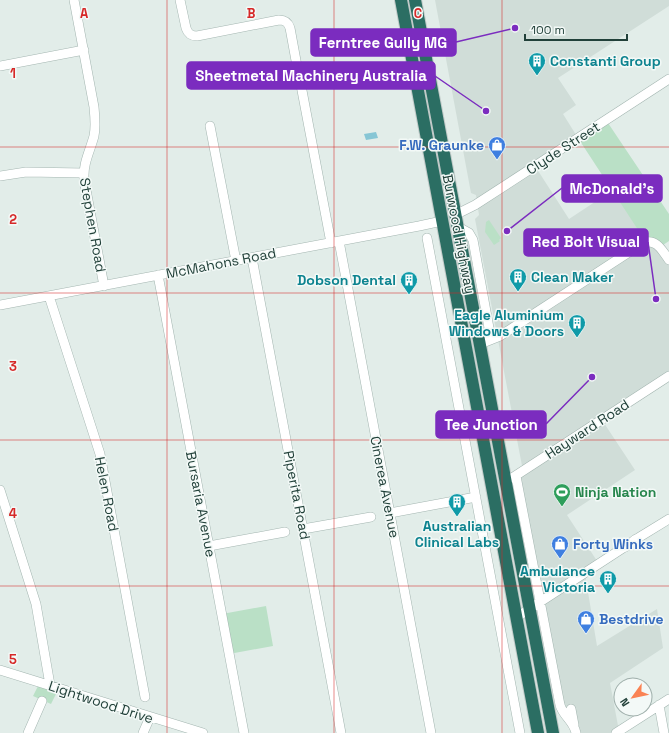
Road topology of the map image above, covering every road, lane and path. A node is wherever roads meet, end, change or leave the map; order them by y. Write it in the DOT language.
graph roads {
  1 [pos="74,0"];
  2 [pos="180,0"];
  3 [pos="401,0"];
  4 [pos="415,0"];
  5 [pos="84,50"];
  6 [pos="0,66"];
  7 [pos="297,66"];
  8 [pos="669,79"];
  9 [pos="300,80"];
  10 [pos="210,126"];
  11 [pos="84,174"];
  12 [pos="0,176"];
  13 [pos="442,220"];
  14 [pos="457,221"];
  15 [pos="427,238"];
  16 [pos="335,242"];
  17 [pos="252,258"];
  18 [pos="669,260"];
  19 [pos="236,261"];
  20 [pos="158,275"];
  21 [pos="104,286"];
  22 [pos="49,296"];
  23 [pos="0,305"];
  24 [pos="486,342"];
  25 [pos="669,376"];
  26 [pos="516,476"];
  27 [pos="506,482"];
  28 [pos="0,490"];
  29 [pos="476,497"];
  30 [pos="390,513"];
  31 [pos="371,516"];
  32 [pos="669,519"];
  33 [pos="303,529"];
  34 [pos="285,532"];
  35 [pos="209,546"];
  36 [pos="540,602"];
  37 [pos="529,609"];
  38 [pos="517,617"];
  39 [pos="0,670"];
  40 [pos="50,685"];
  41 [pos="145,697"];
  42 [pos="669,699"];
  43 [pos="42,701"];
  44 [pos="659,705"];
  45 [pos="571,709"];
  46 [pos="150,717"];
  47 [pos="576,731"];
  48 [pos="28,733"];
  49 [pos="143,733"];
  50 [pos="202,733"];
  51 [pos="244,733"];
  52 [pos="341,733"];
  53 [pos="431,733"];
  54 [pos="520,733"];
  55 [pos="538,733"];
  56 [pos="553,733"];
  57 [pos="616,733"];
  58 [pos="664,733"];
  1 -- 5 [label="street, Stephen Road"];
  2 -- 7 [label="street"];
  3 -- 13 [label="highway, Burwood Highway"];
  4 -- 14 [label="highway, Burwood Highway"];
  5 -- 6 [label="street"];
  5 -- 11 [label="street, Stephen Road"];
  8 -- 14 [label="street, Clyde Street"];
  9 -- 16 [label="street, Cinerea Avenue"];
  10 -- 19 [label="street"];
  11 -- 12 [label="street"];
  11 -- 21 [label="street, Stephen Road"];
  13 -- 14 [label="highway"];
  13 -- 16 [label="street, McMahons Road"];
  13 -- 38 [label="highway, Burwood Highway"];
  14 -- 24 [label="highway, Burwood Highway"];
  15 -- 29 [label="street"];
  16 -- 17 [label="street, McMahons Road"];
  16 -- 30 [label="street, Cinerea Avenue"];
  17 -- 19 [label="street, McMahons Road"];
  17 -- 33 [label="street, Piperita Road"];
  18 -- 24 [label="street"];
  19 -- 20 [label="street, McMahons Road"];
  20 -- 21 [label="street, McMahons Road"];
  20 -- 35 [label="street, Bursaria Avenue"];
  21 -- 22 [label="street, McMahons Road"];
  22 -- 23 [label="street, McMahons Road"];
  22 -- 41 [label="street, Helen Road"];
  24 -- 27 [label="highway, Burwood Highway"];
  25 -- 26 [label="street, Hayward Road"];
  26 -- 27 [label="street, Hayward Road"];
  26 -- 36 [label="street"];
  27 -- 37 [label="highway, Burwood Highway"];
  28 -- 40 [label="street"];
  29 -- 30 [label="street"];
  29 -- 54 [label="street"];
  30 -- 53 [label="street, Cinerea Avenue"];
  31 -- 33 [label="street"];
  32 -- 36 [label="street"];
  33 -- 52 [label="street, Piperita Road"];
  34 -- 35 [label="street"];
  35 -- 51 [label="street, Bursaria Avenue"];
  36 -- 37 [label="street"];
  36 -- 47 [label="street"];
  37 -- 38 [label="street"];
  37 -- 56 [label="highway, Burwood Highway"];
  38 -- 55 [label="highway, Burwood Highway"];
  39 -- 40 [label="street, Lightwood Drive"];
  40 -- 46 [label="street, Lightwood Drive"];
  42 -- 44 [label="street"];
  43 -- 48 [label="street"];
  44 -- 57 [label="street"];
  44 -- 58 [label="street"];
  45 -- 47 [label="street"];
  46 -- 49 [label="street"];
  46 -- 50 [label="street, Lightwood Drive"];
}
